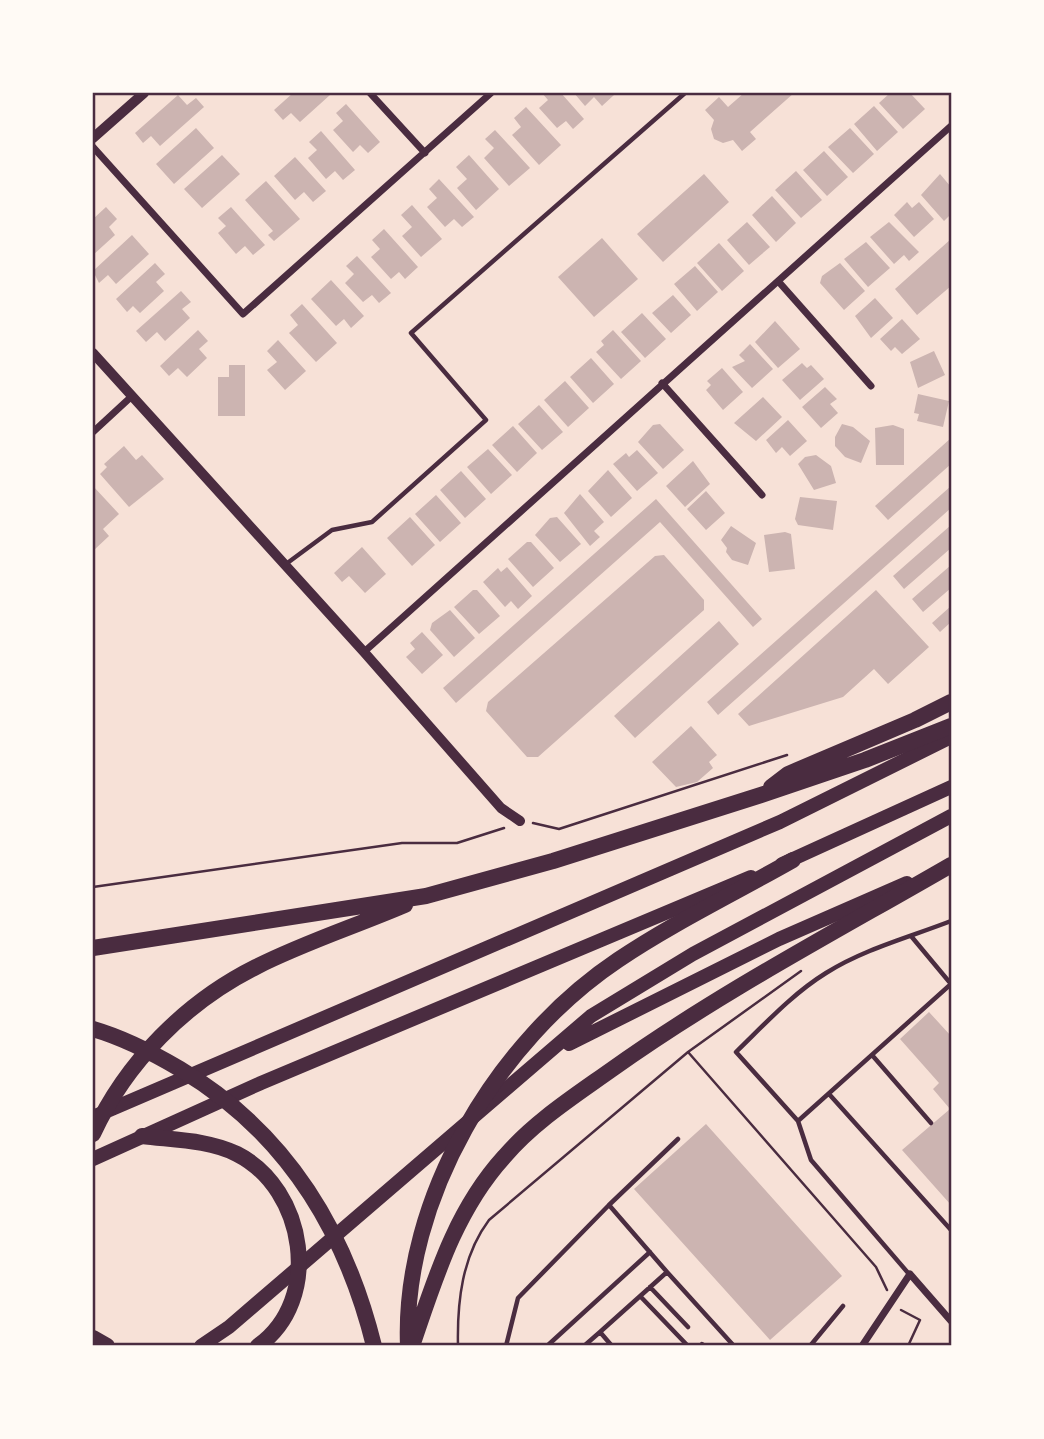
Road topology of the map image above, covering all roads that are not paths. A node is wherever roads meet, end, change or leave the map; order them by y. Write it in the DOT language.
graph roads {
  1 [pos="144,93"];
  2 [pos="370,93"];
  3 [pos="491,93"];
  4 [pos="685,93"];
  5 [pos="951,126"];
  6 [pos="93,138"];
  7 [pos="93,148"];
  8 [pos="425,153"];
  9 [pos="778,281"];
  10 [pos="93,353"];
  11 [pos="662,383"];
  12 [pos="871,386"];
  13 [pos="132,396"];
  14 [pos="93,432"];
  15 [pos="762,495"];
  16 [pos="286,565"];
  17 [pos="364,652"];
  18 [pos="951,702"];
  19 [pos="951,726"];
  20 [pos="951,737"];
  21 [pos="951,787"];
  22 [pos="761,795"];
  23 [pos="951,816"];
  24 [pos="520,821"];
  25 [pos="793,860"];
  26 [pos="951,865"];
  27 [pos="426,896"];
  28 [pos="951,921"];
  29 [pos="911,936"];
  30 [pos="93,948"];
  31 [pos="951,984"];
  32 [pos="93,1029"];
  33 [pos="872,1055"];
  34 [pos="546,1056"];
  35 [pos="829,1094"];
  36 [pos="93,1117"];
  37 [pos="798,1121"];
  38 [pos="931,1123"];
  39 [pos="93,1134"];
  40 [pos="142,1136"];
  41 [pos="678,1139"];
  42 [pos="93,1159"];
  43 [pos="608,1205"];
  44 [pos="951,1230"];
  45 [pos="650,1252"];
  46 [pos="667,1272"];
  47 [pos="910,1274"];
  48 [pos="650,1287"];
  49 [pos="640,1296"];
  50 [pos="843,1306"];
  51 [pos="951,1321"];
  52 [pos="688,1327"];
  53 [pos="600,1332"];
  54 [pos="93,1338"];
  55 [pos="107,1346"];
  56 [pos="201,1346"];
  57 [pos="258,1346"];
  58 [pos="374,1346"];
  59 [pos="410,1346"];
  60 [pos="506,1346"];
  61 [pos="547,1346"];
  62 [pos="584,1346"];
  63 [pos="612,1346"];
  64 [pos="688,1346"];
  65 [pos="734,1346"];
  66 [pos="810,1346"];
  67 [pos="862,1346"];
  1 -- 6 [label="street"];
  2 -- 8 [label="street"];
  3 -- 8 [label="street"];
  4 -- 16 [label="lane"];
  5 -- 9 [label="street"];
  7 -- 8 [label="street"];
  9 -- 11 [label="street"];
  9 -- 12 [label="street"];
  10 -- 13 [label="street"];
  11 -- 15 [label="street"];
  11 -- 17 [label="street"];
  13 -- 14 [label="street"];
  13 -- 16 [label="street"];
  16 -- 17 [label="street"];
  17 -- 24 [label="street"];
  18 -- 22 [label="highway"];
  19 -- 22 [label="highway"];
  20 -- 36 [label="main road"];
  21 -- 25 [label="main road"];
  22 -- 27 [label="highway"];
  23 -- 34 [label="main road"];
  25 -- 40 [label="main road"];
  25 -- 59 [label="highway"];
  26 -- 34 [label="main road"];
  26 -- 59 [label="highway"];
  27 -- 30 [label="highway"];
  27 -- 39 [label="highway"];
  28 -- 29 [label="lane"];
  29 -- 31 [label="lane"];
  29 -- 37 [label="lane"];
  31 -- 33 [label="lane"];
  32 -- 58 [label="highway"];
  33 -- 35 [label="lane"];
  33 -- 38 [label="lane"];
  34 -- 56 [label="main road"];
  35 -- 37 [label="lane"];
  35 -- 44 [label="lane"];
  37 -- 47 [label="lane"];
  40 -- 42 [label="main road"];
  40 -- 57 [label="highway"];
  41 -- 43 [label="lane"];
  43 -- 45 [label="lane"];
  43 -- 60 [label="lane"];
  45 -- 46 [label="lane"];
  45 -- 61 [label="lane"];
  46 -- 48 [label="lane"];
  46 -- 65 [label="lane"];
  47 -- 51 [label="street"];
  47 -- 67 [label="street"];
  48 -- 49 [label="lane"];
  48 -- 52 [label="lane"];
  49 -- 53 [label="lane"];
  49 -- 64 [label="lane"];
  50 -- 66 [label="lane"];
  53 -- 62 [label="lane"];
  53 -- 63 [label="lane"];
  54 -- 55 [label="highway"];
}
